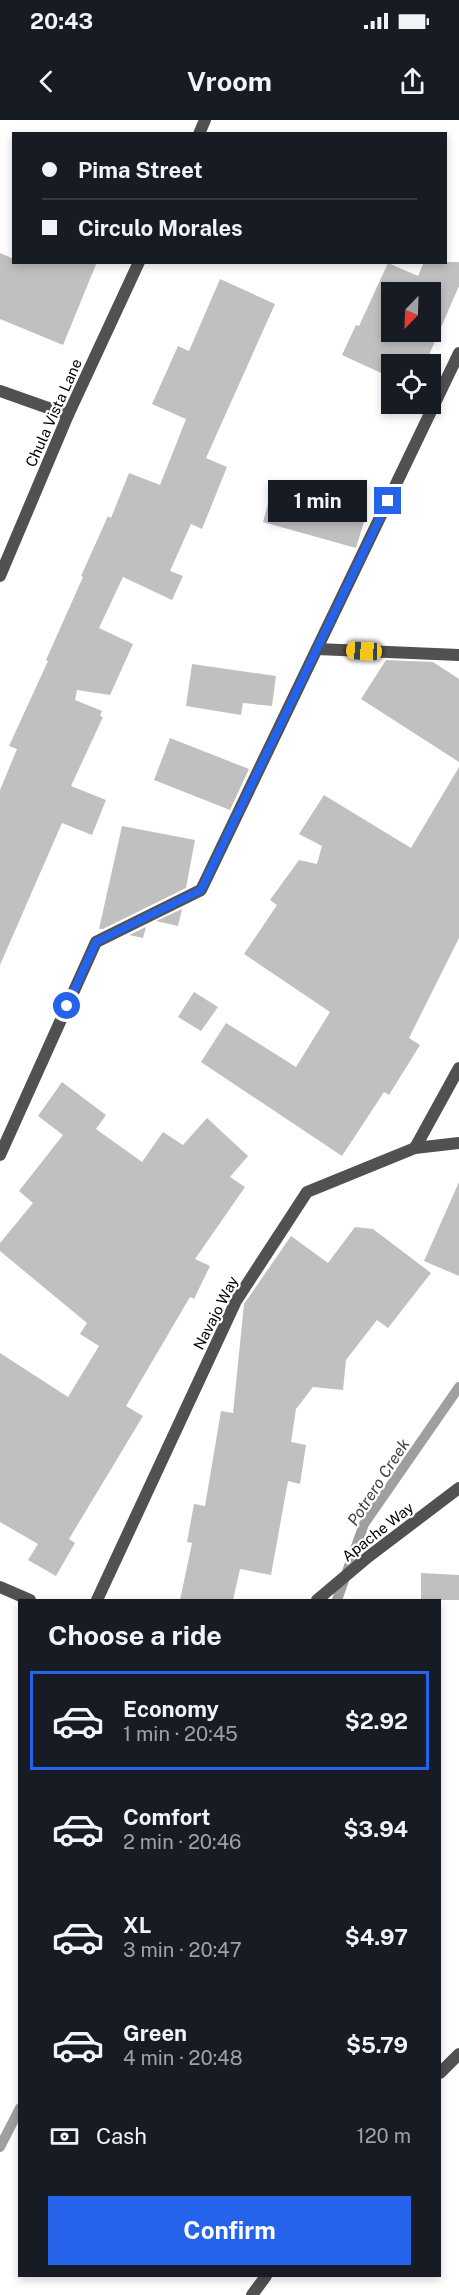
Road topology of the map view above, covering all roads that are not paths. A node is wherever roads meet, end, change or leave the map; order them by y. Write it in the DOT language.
graph roads {
  1 [pos="138,264"];
  2 [pos="459,353"];
  3 [pos="0,391"];
  4 [pos="68,415"];
  5 [pos="0,576"];
  6 [pos="317,649"];
  7 [pos="459,655"];
  8 [pos="459,1068"];
  9 [pos="459,1143"];
  10 [pos="415,1148"];
  11 [pos="0,1155"];
  12 [pos="459,1488"];
  13 [pos="0,1587"];
  14 [pos="28,1599"];
  15 [pos="97,1599"];
  16 [pos="318,1599"];
  17 [pos="459,2054"];
  18 [pos="441,2072"];
  19 [pos="266,2277"];
  20 [pos="252,2295"];
  1 -- 4 [label="street, Chula Vista Lane"];
  2 -- 6 [label="street"];
  3 -- 4 [label="street"];
  4 -- 5 [label="street, Chula Vista Lane"];
  6 -- 7 [label="street"];
  6 -- 11 [label="street"];
  8 -- 10 [label="street"];
  9 -- 10 [label="street, Navajo Way"];
  10 -- 15 [label="street, Navajo Way"];
  12 -- 16 [label="street, Apache Way"];
  13 -- 14 [label="street"];
  17 -- 18 [label="street"];
  19 -- 20 [label="street"];
}
